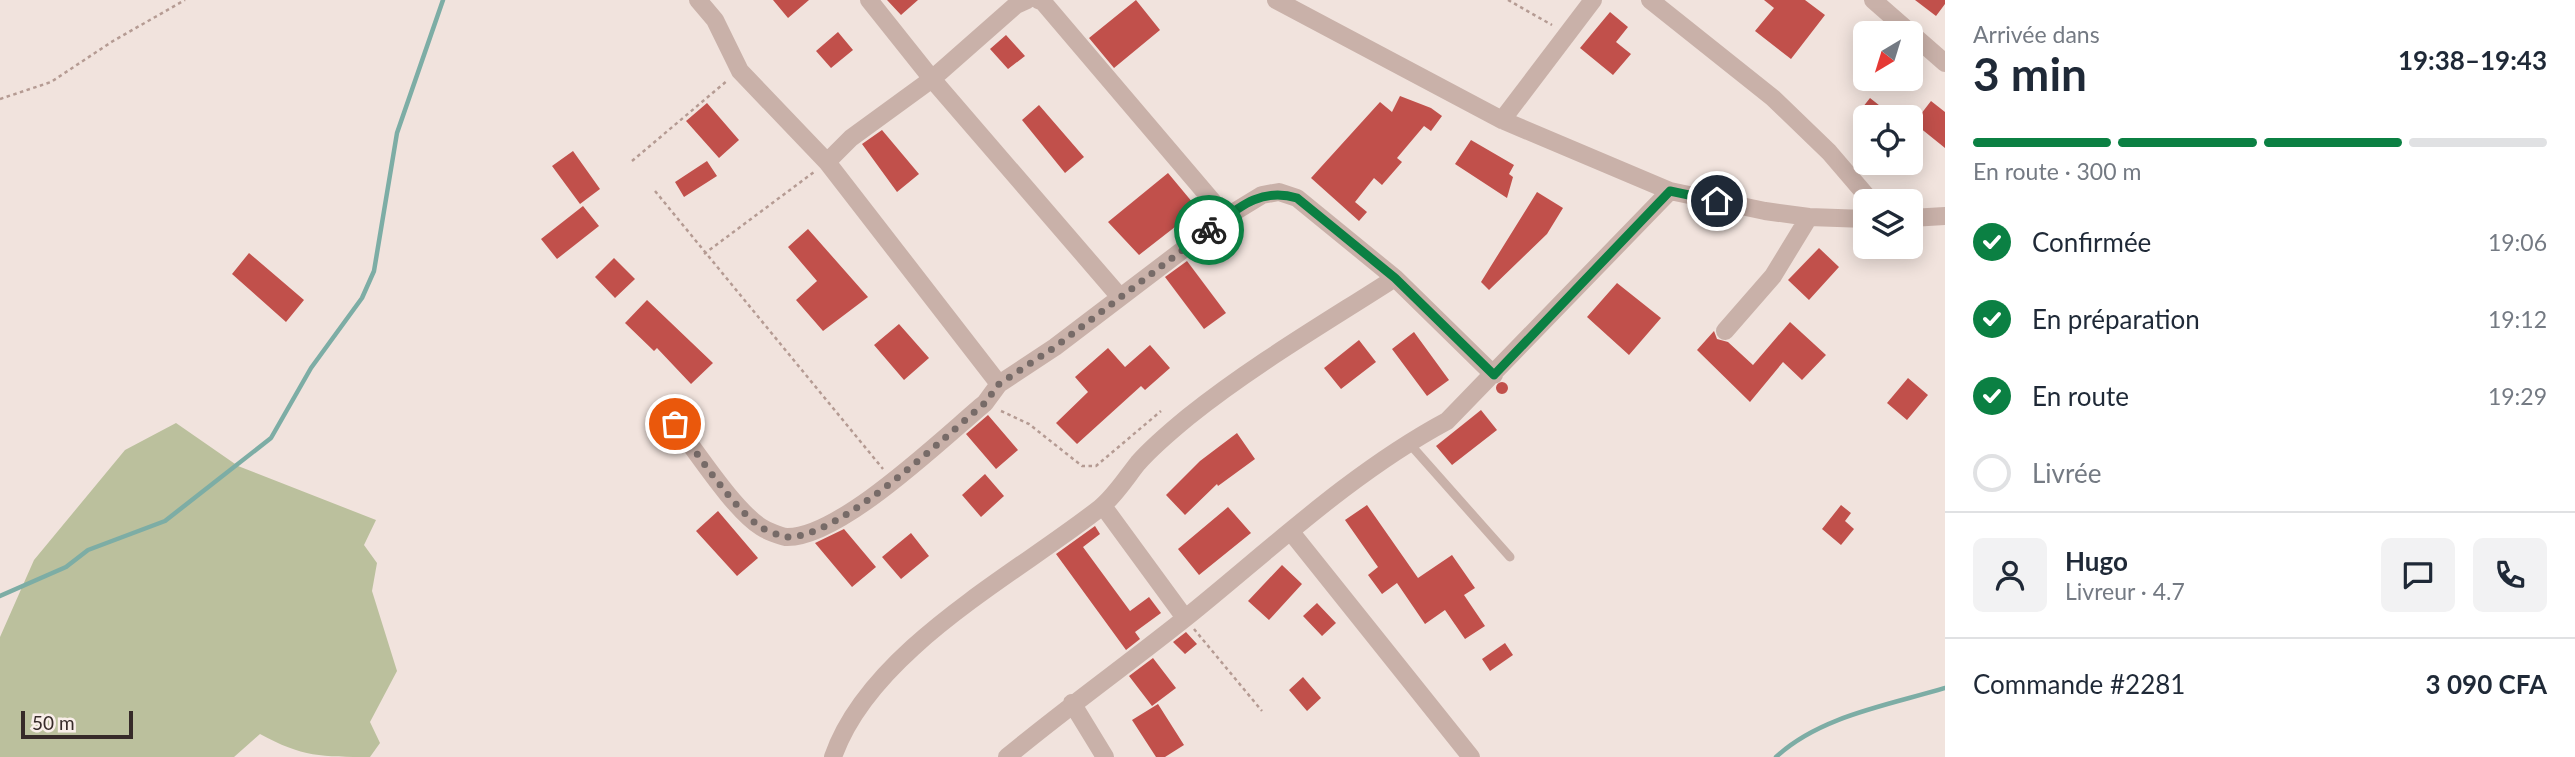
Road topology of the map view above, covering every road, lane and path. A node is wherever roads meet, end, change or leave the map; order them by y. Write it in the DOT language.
graph roads {
  1 [pos="185,0"];
  2 [pos="698,0"];
  3 [pos="869,0"];
  4 [pos="1027,0"];
  5 [pos="1038,0"];
  6 [pos="1276,0"];
  7 [pos="1508,0"];
  8 [pos="1593,0"];
  9 [pos="1650,0"];
  10 [pos="1873,0"];
  11 [pos="1567,33"];
  12 [pos="1945,63"];
  13 [pos="740,71"];
  14 [pos="933,79"];
  15 [pos="0,99"];
  16 [pos="1502,120"];
  17 [pos="632,161"];
  18 [pos="827,162"];
  19 [pos="1861,189"];
  20 [pos="655,191"];
  21 [pos="1670,191"];
  22 [pos="1945,216"];
  23 [pos="1226,217"];
  24 [pos="1809,217"];
  25 [pos="1923,217"];
  26 [pos="1853,219"];
  27 [pos="704,254"];
  28 [pos="1395,278"];
  29 [pos="1120,296"];
  30 [pos="1725,331"];
  31 [pos="1494,375"];
  32 [pos="999,384"];
  33 [pos="985,403"];
  34 [pos="1161,411"];
  35 [pos="675,424"];
  36 [pos="1408,442"];
  37 [pos="892,479"];
  38 [pos="1103,506"];
  39 [pos="1291,531"];
  40 [pos="1510,557"];
  41 [pos="1185,618"];
  42 [pos="1072,703"];
  43 [pos="1262,711"];
  44 [pos="833,757"];
  45 [pos="1007,757"];
  46 [pos="1105,757"];
  47 [pos="1471,757"];
  1 -- 15 [label="path"];
  2 -- 13 [label="street"];
  3 -- 14 [label="street"];
  4 -- 14 [label="street"];
  5 -- 23 [label="street"];
  6 -- 16 [label="street"];
  7 -- 11 [label="path"];
  8 -- 11 [label="street"];
  9 -- 19 [label="street"];
  10 -- 12 [label="street"];
  11 -- 16 [label="street"];
  13 -- 17 [label="path"];
  13 -- 18 [label="street"];
  14 -- 18 [label="street"];
  14 -- 29 [label="street"];
  16 -- 21 [label="street"];
  18 -- 27 [label="path"];
  18 -- 32 [label="street"];
  20 -- 27 [label="path"];
  21 -- 24 [label="street"];
  21 -- 31 [label="street"];
  22 -- 25 [label="street"];
  23 -- 28 [label="street"];
  23 -- 29 [label="street"];
  24 -- 26 [label="street"];
  24 -- 30 [label="street"];
  27 -- 37 [label="path"];
  28 -- 31 [label="street"];
  28 -- 38 [label="street"];
  29 -- 32 [label="street"];
  31 -- 36 [label="street"];
  32 -- 33 [label="street"];
  33 -- 34 [label="path"];
  33 -- 37 [label="street"];
  35 -- 37 [label="street"];
  36 -- 39 [label="street"];
  36 -- 40 [label="lane"];
  38 -- 41 [label="street"];
  38 -- 44 [label="street"];
  39 -- 41 [label="street"];
  39 -- 47 [label="street"];
  41 -- 42 [label="street"];
  41 -- 43 [label="path"];
  42 -- 45 [label="street"];
  42 -- 46 [label="street"];
}
